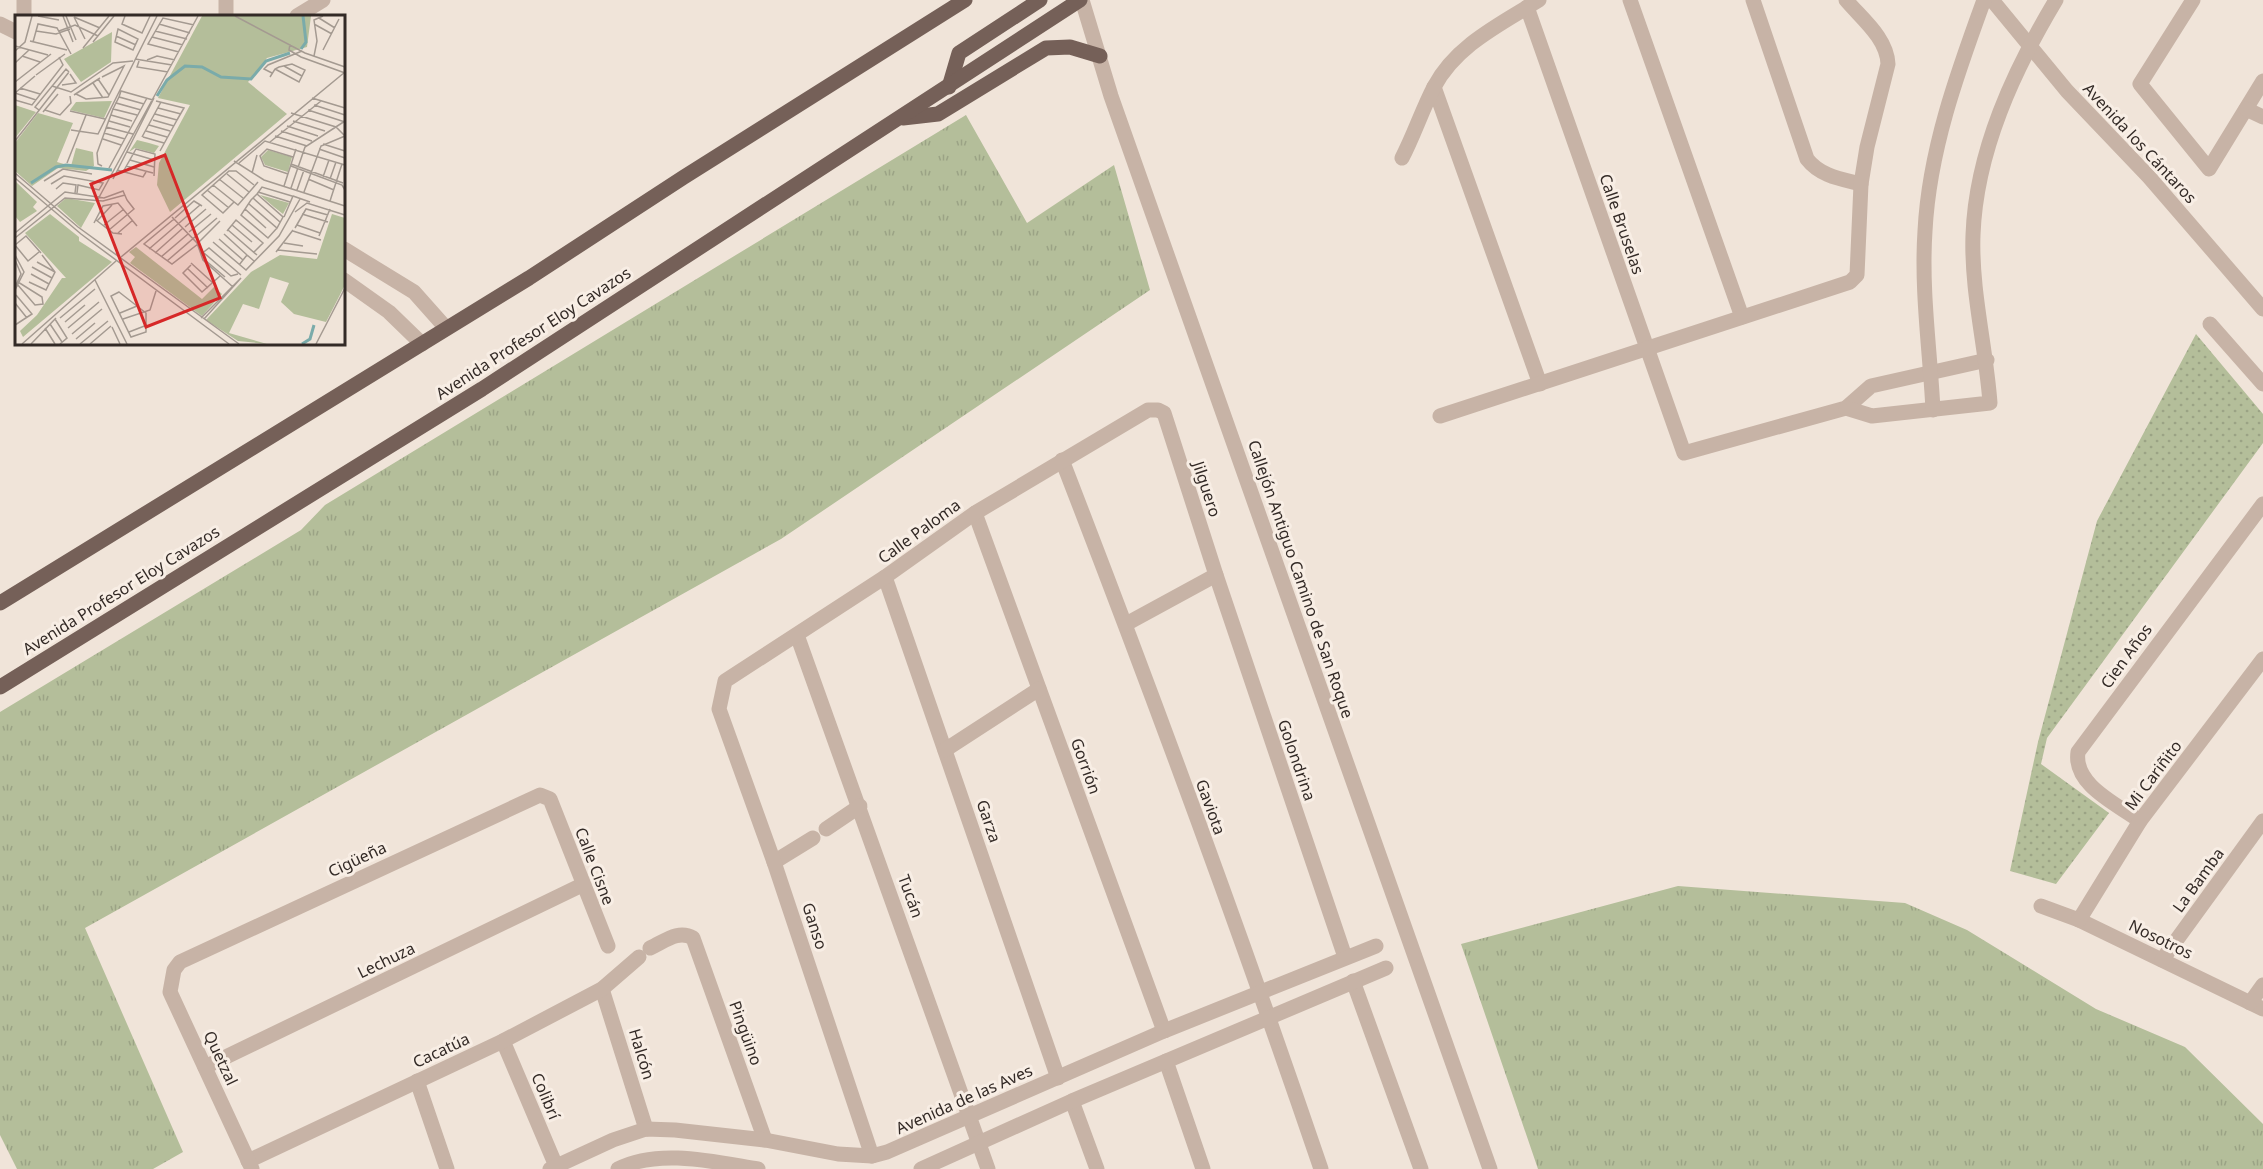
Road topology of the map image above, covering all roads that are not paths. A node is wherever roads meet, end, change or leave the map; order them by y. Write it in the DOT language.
graph roads {
  1 [pos="323,0"];
  2 [pos="965,0"];
  3 [pos="1040,0"];
  4 [pos="1081,0"];
  5 [pos="1630,0"];
  6 [pos="1753,0"];
  7 [pos="1846,0"];
  8 [pos="1984,0"];
  9 [pos="1992,0"];
  10 [pos="2056,0"];
  11 [pos="2193,0"];
  12 [pos="1533,4"];
  13 [pos="299,15"];
  14 [pos="0,24"];
  15 [pos="15,32"];
  16 [pos="2028,46"];
  17 [pos="1100,56"];
  18 [pos="2263,81"];
  19 [pos="949,87"];
  20 [pos="1434,87"];
  21 [pos="2246,110"];
  22 [pos="2263,117"];
  23 [pos="900,118"];
  24 [pos="1402,159"];
  25 [pos="1861,184"];
  26 [pos="345,250"];
  27 [pos="345,281"];
  28 [pos="2263,309"];
  29 [pos="1742,317"];
  30 [pos="2210,324"];
  31 [pos="446,328"];
  32 [pos="422,344"];
  33 [pos="1647,348"];
  34 [pos="1987,360"];
  35 [pos="1931,372"];
  36 [pos="1540,384"];
  37 [pos="2263,384"];
  38 [pos="1846,408"];
  39 [pos="1933,410"];
  40 [pos="1164,413"];
  41 [pos="1440,416"];
  42 [pos="1062,460"];
  43 [pos="2262,506"];
  44 [pos="975,513"];
  45 [pos="1216,575"];
  46 [pos="885,577"];
  47 [pos="0,603"];
  48 [pos="1126,624"];
  49 [pos="797,635"];
  50 [pos="2263,659"];
  51 [pos="0,687"];
  52 [pos="1039,689"];
  53 [pos="719,709"];
  54 [pos="945,750"];
  55 [pos="550,799"];
  56 [pos="860,806"];
  57 [pos="2140,821"];
  58 [pos="2263,821"];
  59 [pos="774,862"];
  60 [pos="582,885"];
  61 [pos="2041,906"];
  62 [pos="2079,920"];
  63 [pos="693,938"];
  64 [pos="608,946"];
  65 [pos="1376,946"];
  66 [pos="1345,957"];
  67 [pos="2162,960"];
  68 [pos="180,962"];
  69 [pos="1386,968"];
  70 [pos="1353,981"];
  71 [pos="2263,985"];
  72 [pos="603,989"];
  73 [pos="1259,992"];
  74 [pos="2257,1006"];
  75 [pos="1269,1017"];
  76 [pos="1164,1031"];
  77 [pos="503,1041"];
  78 [pos="1166,1061"];
  79 [pos="205,1067"];
  80 [pos="1058,1078"];
  81 [pos="417,1081"];
  82 [pos="1072,1101"];
  83 [pos="970,1114"];
  84 [pos="646,1130"];
  85 [pos="718,1136"];
  86 [pos="765,1140"];
  87 [pos="978,1142"];
  88 [pos="872,1156"];
  89 [pos="250,1165"];
  90 [pos="715,1166"];
  91 [pos="553,1167"];
  92 [pos="447,1169"];
  93 [pos="618,1169"];
  94 [pos="758,1169"];
  95 [pos="921,1169"];
  96 [pos="988,1169"];
  97 [pos="1097,1169"];
  98 [pos="1203,1169"];
  99 [pos="1322,1169"];
  100 [pos="1421,1169"];
  101 [pos="1490,1169"];
  1 -- 13 [label="street"];
  2 -- 31 [label="main road"];
  3 -- 19 [label="main road"];
  4 -- 17 [label="street, Callejón Antiguo Camino de San Roque"];
  4 -- 19 [label="main road, Avenida Profesor Eloy Cavazos"];
  5 -- 29 [label="street"];
  6 -- 25 [label="street"];
  7 -- 25 [label="street"];
  8 -- 35 [label="street"];
  9 -- 16 [label="street, Avenida los Cántaros"];
  10 -- 16 [label="street"];
  11 -- 21 [label="street"];
  12 -- 20 [label="street"];
  12 -- 33 [label="street, Calle Bruselas"];
  14 -- 15 [label="street"];
  16 -- 28 [label="street, Avenida los Cántaros"];
  16 -- 34 [label="street"];
  17 -- 23 [label="main road"];
  17 -- 101 [label="street, Callejón Antiguo Camino de San Roque"];
  18 -- 21 [label="street"];
  19 -- 23 [label="main road, Avenida Profesor Eloy Cavazos"];
  20 -- 24 [label="street"];
  20 -- 36 [label="street"];
  21 -- 22 [label="street"];
  23 -- 51 [label="main road, Avenida Profesor Eloy Cavazos"];
  25 -- 29 [label="street"];
  26 -- 31 [label="street"];
  27 -- 32 [label="street"];
  29 -- 33 [label="street"];
  30 -- 37 [label="street"];
  31 -- 32 [label="main road"];
  32 -- 47 [label="main road"];
  33 -- 36 [label="street"];
  33 -- 38 [label="street, Calle Bruselas"];
  34 -- 35 [label="street"];
  34 -- 39 [label="street"];
  35 -- 38 [label="street"];
  35 -- 39 [label="street"];
  36 -- 41 [label="street"];
  38 -- 39 [label="street"];
  40 -- 42 [label="street, Calle Paloma"];
  40 -- 45 [label="street, Jilguero"];
  42 -- 44 [label="street, Calle Paloma"];
  42 -- 48 [label="street, Gaviota"];
  43 -- 57 [label="street, Cien Años"];
  44 -- 46 [label="street, Calle Paloma"];
  44 -- 52 [label="street, Gorrión"];
  45 -- 48 [label="street"];
  45 -- 66 [label="street, Golondrina"];
  46 -- 49 [label="street, Calle Paloma"];
  46 -- 54 [label="street, Garza"];
  48 -- 73 [label="street, Gaviota"];
  49 -- 53 [label="street, Calle Paloma"];
  49 -- 56 [label="street, Tucán"];
  50 -- 57 [label="street, Mi Cariñito"];
  52 -- 54 [label="street"];
  52 -- 76 [label="street, Gorrión"];
  53 -- 59 [label="street, Ganso"];
  54 -- 80 [label="street, Garza"];
  55 -- 60 [label="street, Calle Cisne"];
  55 -- 68 [label="street, Cigüeña"];
  56 -- 59 [label="street"];
  56 -- 83 [label="street, Tucán"];
  57 -- 62 [label="street, Mi Cariñito"];
  58 -- 67 [label="street, La Bamba"];
  59 -- 88 [label="street, Ganso"];
  60 -- 64 [label="street, Calle Cisne"];
  60 -- 79 [label="street, Lechuza"];
  61 -- 62 [label="street, Nosotros"];
  62 -- 67 [label="street, Nosotros"];
  63 -- 72 [label="street, Cacatúa"];
  63 -- 86 [label="street, Pingüino"];
  65 -- 66 [label="street, Avenida de las Aves"];
  66 -- 73 [label="street, Avenida de las Aves"];
  67 -- 74 [label="street, Nosotros"];
  68 -- 79 [label="street, Quetzal"];
  69 -- 70 [label="street"];
  70 -- 75 [label="street"];
  70 -- 100 [label="street"];
  71 -- 74 [label="street"];
  72 -- 77 [label="street, Cacatúa"];
  72 -- 84 [label="street, Halcón"];
  73 -- 75 [label="street, Gaviota"];
  73 -- 76 [label="street, Avenida de las Aves"];
  75 -- 78 [label="street"];
  75 -- 99 [label="street, Gaviota"];
  76 -- 80 [label="street, Avenida de las Aves"];
  77 -- 81 [label="street, Cacatúa"];
  77 -- 91 [label="street, Colibrí"];
  78 -- 82 [label="street"];
  78 -- 98 [label="street"];
  79 -- 89 [label="street, Quetzal"];
  80 -- 83 [label="street, Avenida de las Aves"];
  81 -- 89 [label="street, Cacatúa"];
  81 -- 92 [label="street"];
  82 -- 87 [label="street"];
  82 -- 97 [label="street"];
  83 -- 87 [label="street, Tucán"];
  83 -- 88 [label="street, Avenida de las Aves"];
  84 -- 85 [label="street, Avenida de las Aves"];
  84 -- 91 [label="street, Avenida de las Aves"];
  85 -- 86 [label="street, Avenida de las Aves"];
  85 -- 90 [label="street"];
  86 -- 88 [label="street, Avenida de las Aves"];
  87 -- 95 [label="street"];
  87 -- 96 [label="street, Tucán"];
  90 -- 93 [label="street"];
  90 -- 94 [label="street"];
}
